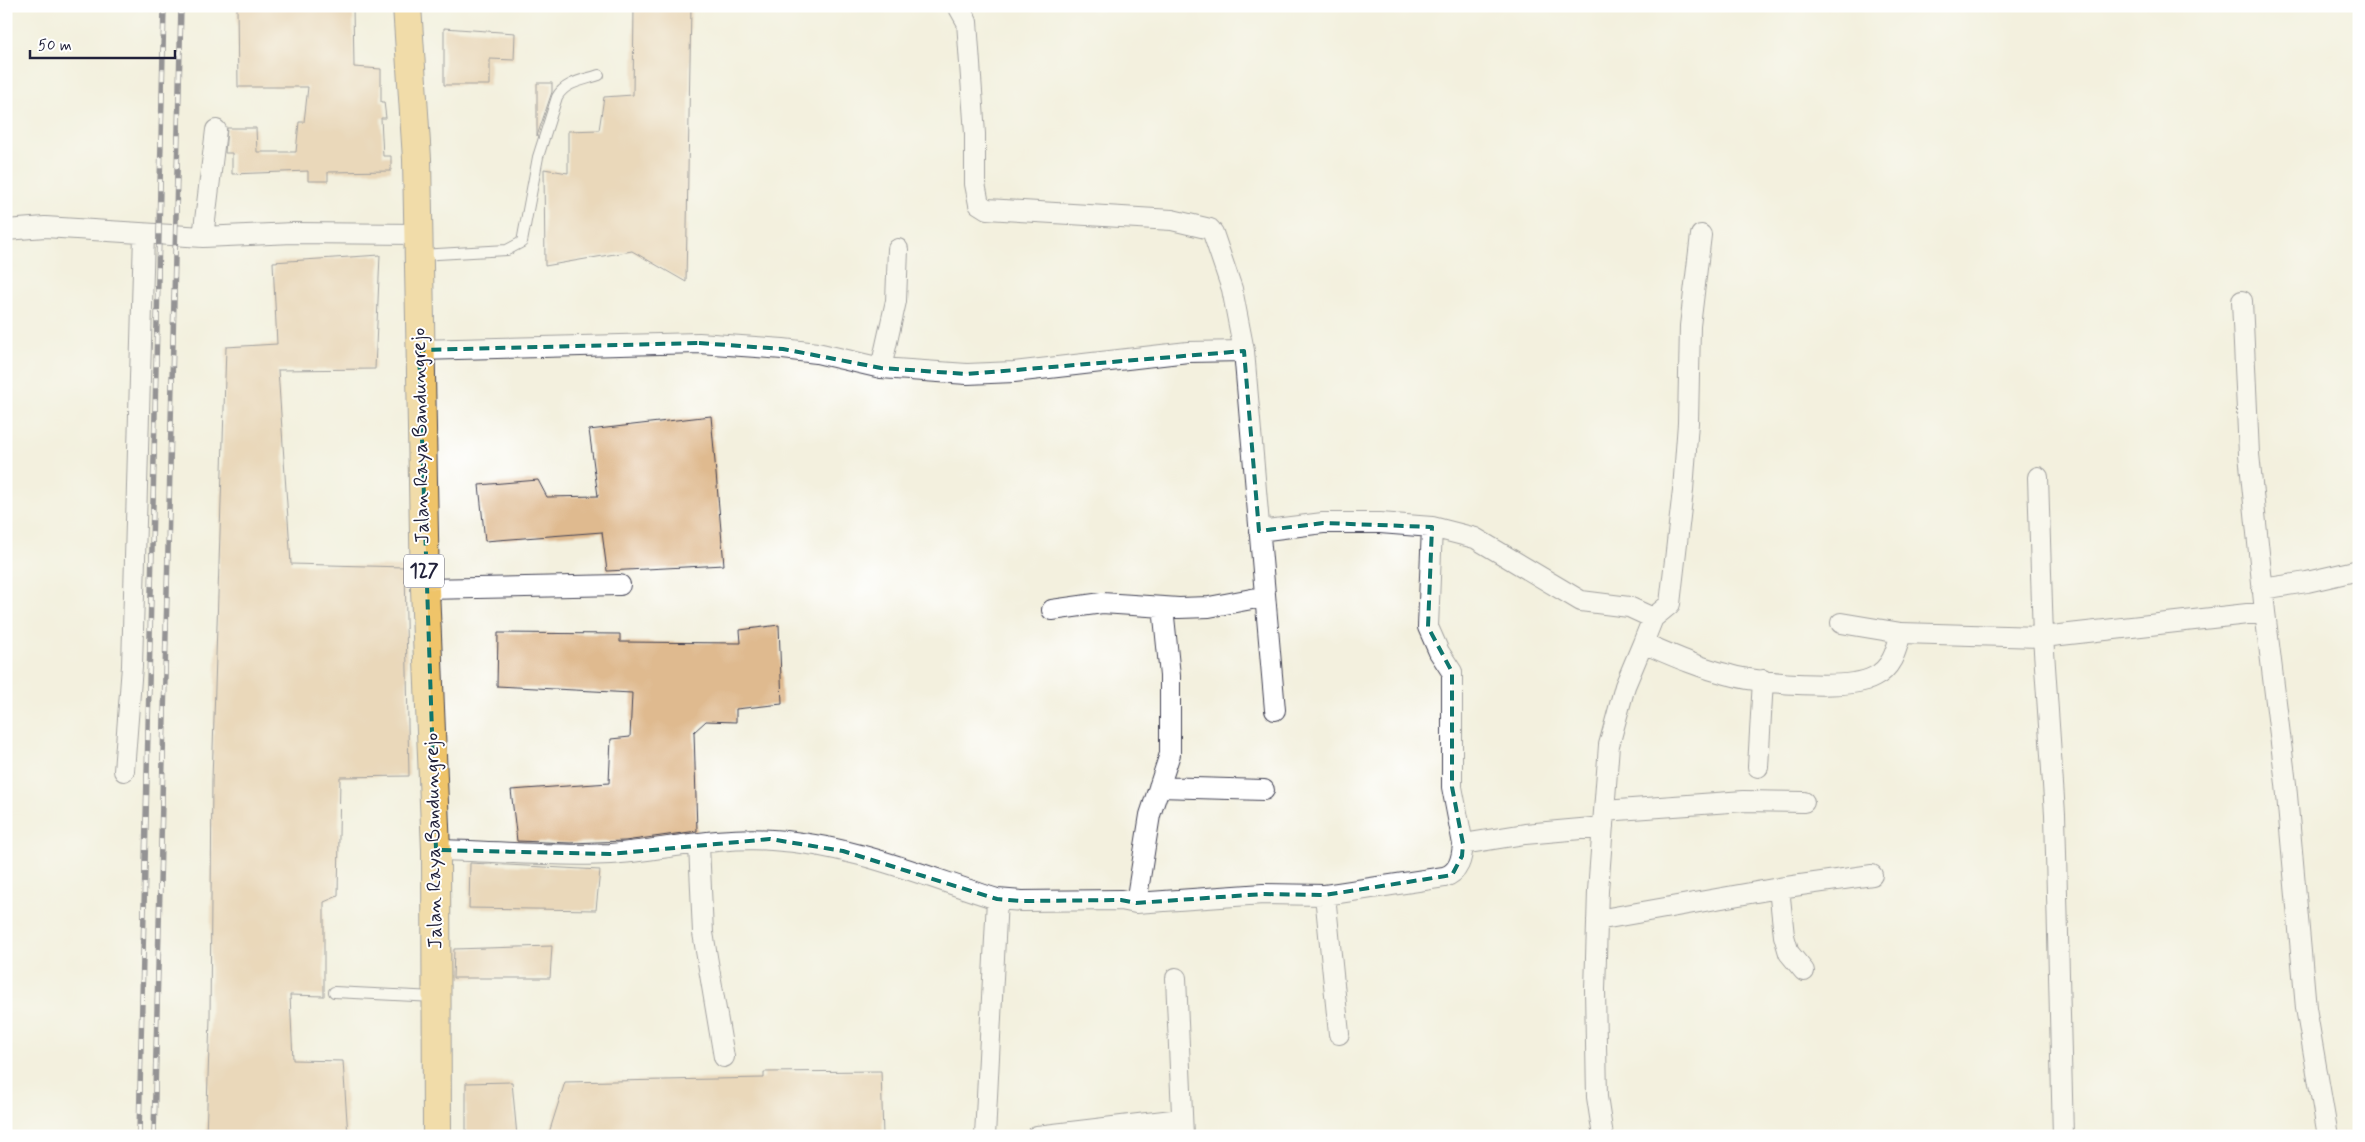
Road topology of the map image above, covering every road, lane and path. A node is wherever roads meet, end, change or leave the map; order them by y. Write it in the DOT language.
graph roads {
  1 [pos="407,6"];
  2 [pos="958,6"];
  3 [pos="599,75"];
  4 [pos="216,130"];
  5 [pos="6,230"];
  6 [pos="144,234"];
  7 [pos="1701,235"];
  8 [pos="203,237"];
  9 [pos="419,244"];
  10 [pos="898,249"];
  11 [pos="2242,301"];
  12 [pos="419,350"];
  13 [pos="1244,350"];
  14 [pos="881,368"];
  15 [pos="2038,477"];
  16 [pos="1432,527"];
  17 [pos="1259,531"];
  18 [pos="2359,570"];
  19 [pos="620,585"];
  20 [pos="425,589"];
  21 [pos="2262,590"];
  22 [pos="1265,602"];
  23 [pos="1163,607"];
  24 [pos="1052,610"];
  25 [pos="2264,612"];
  26 [pos="1653,618"];
  27 [pos="1841,623"];
  28 [pos="1901,633"];
  29 [pos="2043,637"];
  30 [pos="1643,643"];
  31 [pos="1763,680"];
  32 [pos="1275,710"];
  33 [pos="1758,767"];
  34 [pos="124,771"];
  35 [pos="1159,787"];
  36 [pos="1264,790"];
  37 [pos="1804,802"];
  38 [pos="1603,819"];
  39 [pos="1463,844"];
  40 [pos="699,845"];
  41 [pos="436,850"];
  42 [pos="1872,875"];
  43 [pos="1779,888"];
  44 [pos="1325,895"];
  45 [pos="997,899"];
  46 [pos="1136,903"];
  47 [pos="1597,920"];
  48 [pos="1804,971"];
  49 [pos="1176,978"];
  50 [pos="334,992"];
  51 [pos="437,997"];
  52 [pos="1339,1034"];
  53 [pos="724,1057"];
  54 [pos="1182,1127"];
  55 [pos="437,1136"];
  56 [pos="985,1136"];
  57 [pos="1037,1136"];
  58 [pos="1603,1136"];
  59 [pos="2063,1136"];
  60 [pos="2328,1136"];
  1 -- 9 [label="main road, Jalan Raya Bandungrejo / 127"];
  2 -- 13 [label="street"];
  3 -- 9 [label="lane"];
  4 -- 8 [label="street"];
  5 -- 6 [label="street"];
  6 -- 8 [label="street"];
  6 -- 34 [label="street"];
  7 -- 26 [label="street"];
  8 -- 9 [label="street"];
  9 -- 12 [label="main road, Jalan Raya Bandungrejo / 127"];
  10 -- 14 [label="street"];
  11 -- 21 [label="street"];
  12 -- 14 [label="street"];
  12 -- 20 [label="main road, Jalan Raya Bandungrejo / 127"];
  13 -- 14 [label="street"];
  13 -- 17 [label="street"];
  15 -- 29 [label="street"];
  16 -- 17 [label="street"];
  16 -- 26 [label="street"];
  16 -- 39 [label="street"];
  17 -- 22 [label="street"];
  18 -- 21 [label="street"];
  19 -- 20 [label="street"];
  20 -- 41 [label="main road, Jalan Raya Bandungrejo / 127"];
  21 -- 25 [label="street"];
  22 -- 23 [label="street"];
  22 -- 32 [label="street"];
  23 -- 24 [label="street"];
  23 -- 35 [label="street"];
  25 -- 29 [label="street"];
  25 -- 60 [label="street"];
  26 -- 30 [label="street"];
  27 -- 28 [label="street"];
  28 -- 29 [label="street"];
  28 -- 31 [label="street"];
  29 -- 59 [label="street"];
  30 -- 31 [label="street"];
  30 -- 38 [label="street"];
  31 -- 33 [label="street"];
  35 -- 36 [label="street"];
  35 -- 46 [label="street"];
  37 -- 38 [label="street"];
  38 -- 39 [label="street"];
  38 -- 47 [label="street"];
  39 -- 44 [label="street"];
  40 -- 41 [label="street"];
  40 -- 45 [label="street"];
  40 -- 53 [label="street"];
  41 -- 51 [label="main road, Jalan Raya Bandungrejo / 127"];
  42 -- 43 [label="street"];
  43 -- 47 [label="street"];
  43 -- 48 [label="street"];
  44 -- 46 [label="street"];
  44 -- 52 [label="street"];
  45 -- 46 [label="street"];
  45 -- 56 [label="street"];
  47 -- 58 [label="street"];
  49 -- 54 [label="street"];
  50 -- 51 [label="lane"];
  51 -- 55 [label="main road, Jalan Raya Bandungrejo / 127"];
  54 -- 57 [label="street"];
}
